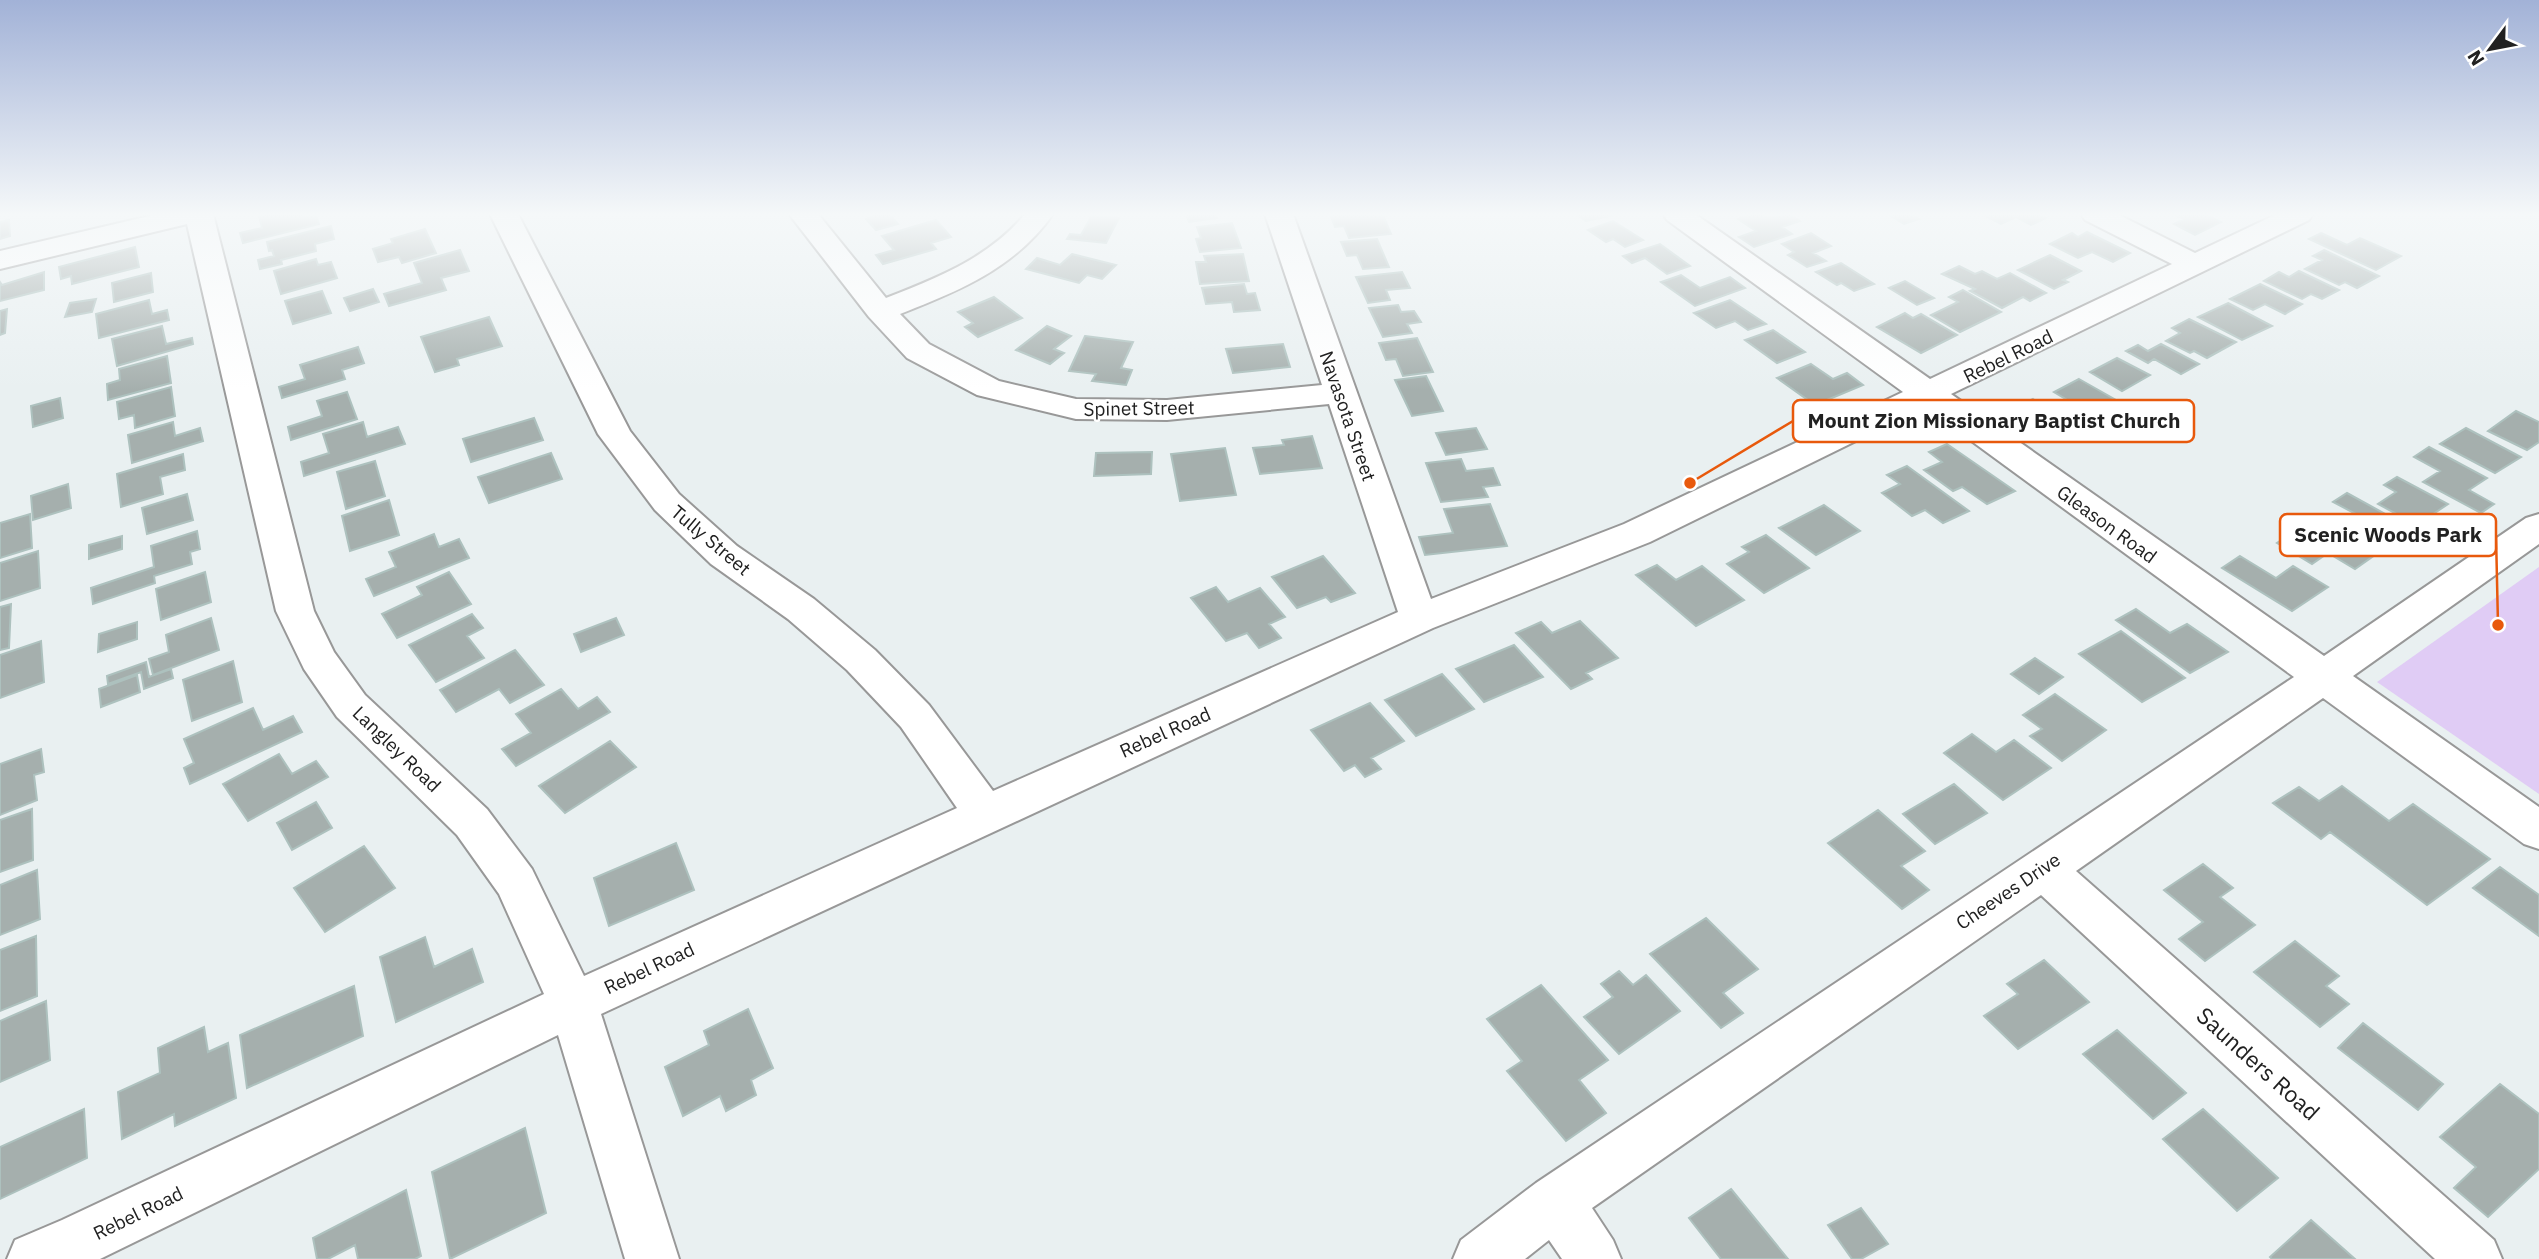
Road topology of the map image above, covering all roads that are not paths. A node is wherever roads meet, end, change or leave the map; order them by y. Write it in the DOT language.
graph roads {
  1 [pos="212,273"];
  2 [pos="534,273"];
  3 [pos="850,273"];
  4 [pos="969,273"];
  5 [pos="1299,273"];
  6 [pos="1759,273"];
  7 [pos="2181,273"];
  8 [pos="880,311"];
  9 [pos="1340,393"];
  10 [pos="1927,394"];
  11 [pos="2539,526"];
  12 [pos="1419,618"];
  13 [pos="2323,678"];
  14 [pos="985,814"];
  15 [pos="2539,831"];
  16 [pos="2042,868"];
  17 [pos="573,1004"];
  18 [pos="1555,1202"];
  19 [pos="34,1259"];
  20 [pos="652,1259"];
  21 [pos="1480,1259"];
  22 [pos="1594,1259"];
  23 [pos="2475,1259"];
  1 -- 17 [label="street, Langley Road"];
  2 -- 14 [label="street, Tully Street"];
  3 -- 8 [label="street, Spinet Street"];
  4 -- 8 [label="street"];
  5 -- 9 [label="street, Navasota Street"];
  6 -- 10 [label="street, Gleason Road"];
  7 -- 10 [label="street, Rebel Road"];
  8 -- 9 [label="street, Spinet Street"];
  9 -- 12 [label="street, Navasota Street"];
  10 -- 12 [label="street, Rebel Road"];
  10 -- 13 [label="street, Gleason Road"];
  11 -- 13 [label="street, Cheeves Drive"];
  12 -- 14 [label="street, Rebel Road"];
  13 -- 15 [label="street, Gleason Road"];
  13 -- 16 [label="street, Cheeves Drive"];
  14 -- 17 [label="street, Rebel Road"];
  16 -- 18 [label="street, Cheeves Drive"];
  16 -- 23 [label="street, Saunders Road"];
  17 -- 19 [label="street, Rebel Road"];
  17 -- 20 [label="street, Langley Road"];
  18 -- 21 [label="street, Cheeves Drive"];
  18 -- 22 [label="street"];
}
